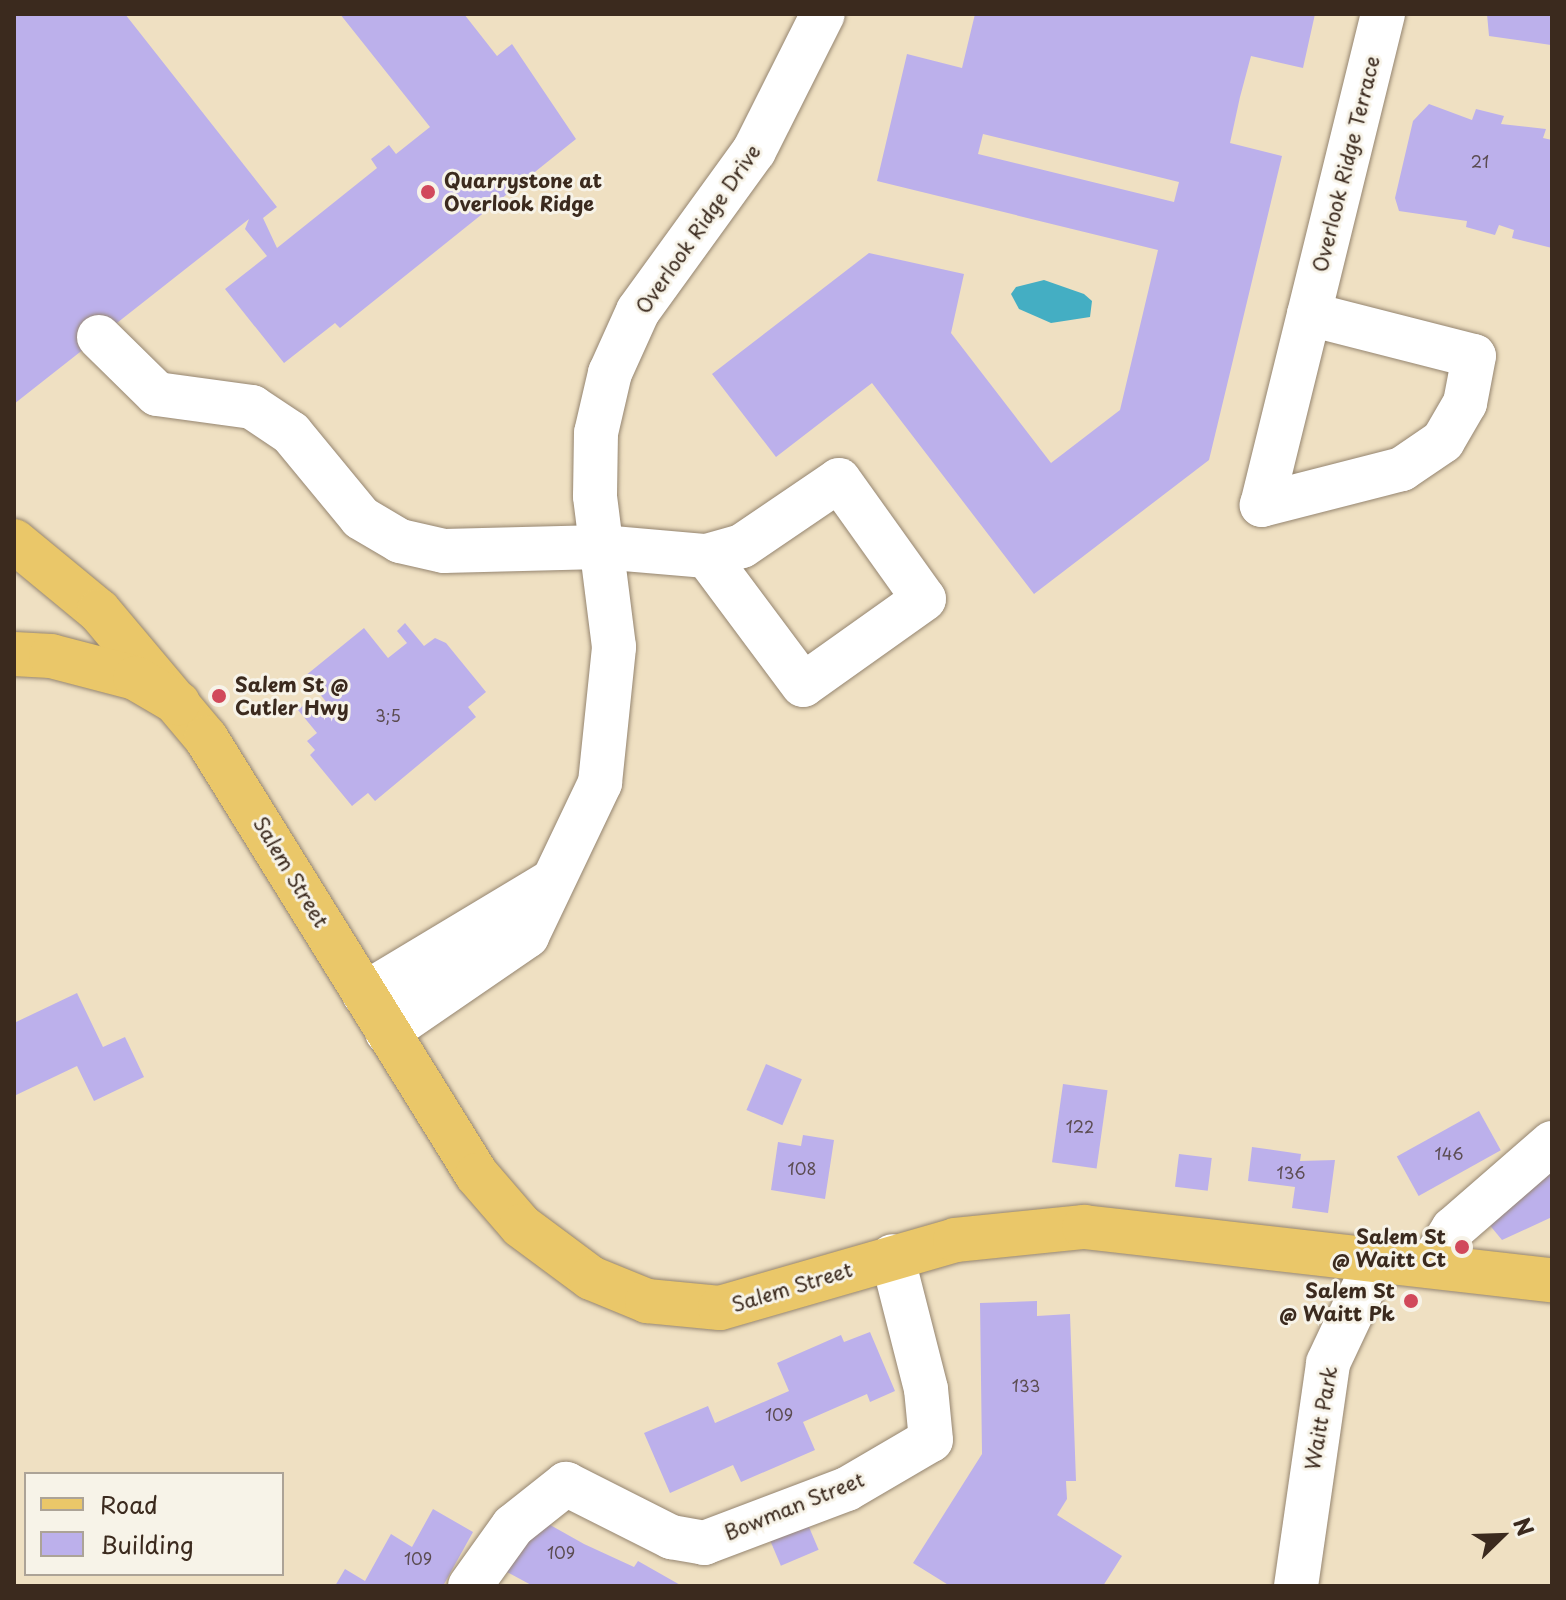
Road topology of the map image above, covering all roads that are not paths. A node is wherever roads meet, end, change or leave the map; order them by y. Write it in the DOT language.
graph roads {
  1 [pos="823,14"];
  2 [pos="1383,14"];
  3 [pos="1309,314"];
  4 [pos="99,337"];
  5 [pos="14,541"];
  6 [pos="601,547"];
  7 [pos="707,556"];
  8 [pos="14,654"];
  9 [pos="178,703"];
  10 [pos="549,883"];
  11 [pos="364,994"];
  12 [pos="387,1032"];
  13 [pos="1552,1143"];
  14 [pos="892,1256"];
  15 [pos="1377,1259"];
  16 [pos="1430,1266"];
  17 [pos="1552,1280"];
  18 [pos="470,1586"];
  19 [pos="1296,1586"];
  1 -- 6 [label="street, Overlook Ridge Drive"];
  2 -- 3 [label="street, Overlook Ridge Terrace"];
  3 -- 3 [label="street, Overlook Ridge Terrace"];
  4 -- 6 [label="street"];
  5 -- 9 [label="main road, Salem Street"];
  6 -- 7 [label="street"];
  6 -- 10 [label="street, Overlook Ridge Drive"];
  7 -- 7 [label="street"];
  8 -- 9 [label="main road"];
  9 -- 11 [label="main road, Salem Street"];
  10 -- 11 [label="street"];
  10 -- 12 [label="street, Overlook Ridge Drive"];
  11 -- 12 [label="main road, Salem Street"];
  12 -- 14 [label="main road, Salem Street"];
  13 -- 16 [label="street"];
  14 -- 15 [label="main road, Salem Street"];
  14 -- 18 [label="street, Bowman Street"];
  15 -- 16 [label="main road, Salem Street"];
  15 -- 19 [label="street, Waitt Park"];
  16 -- 17 [label="main road, Salem Street"];
}
